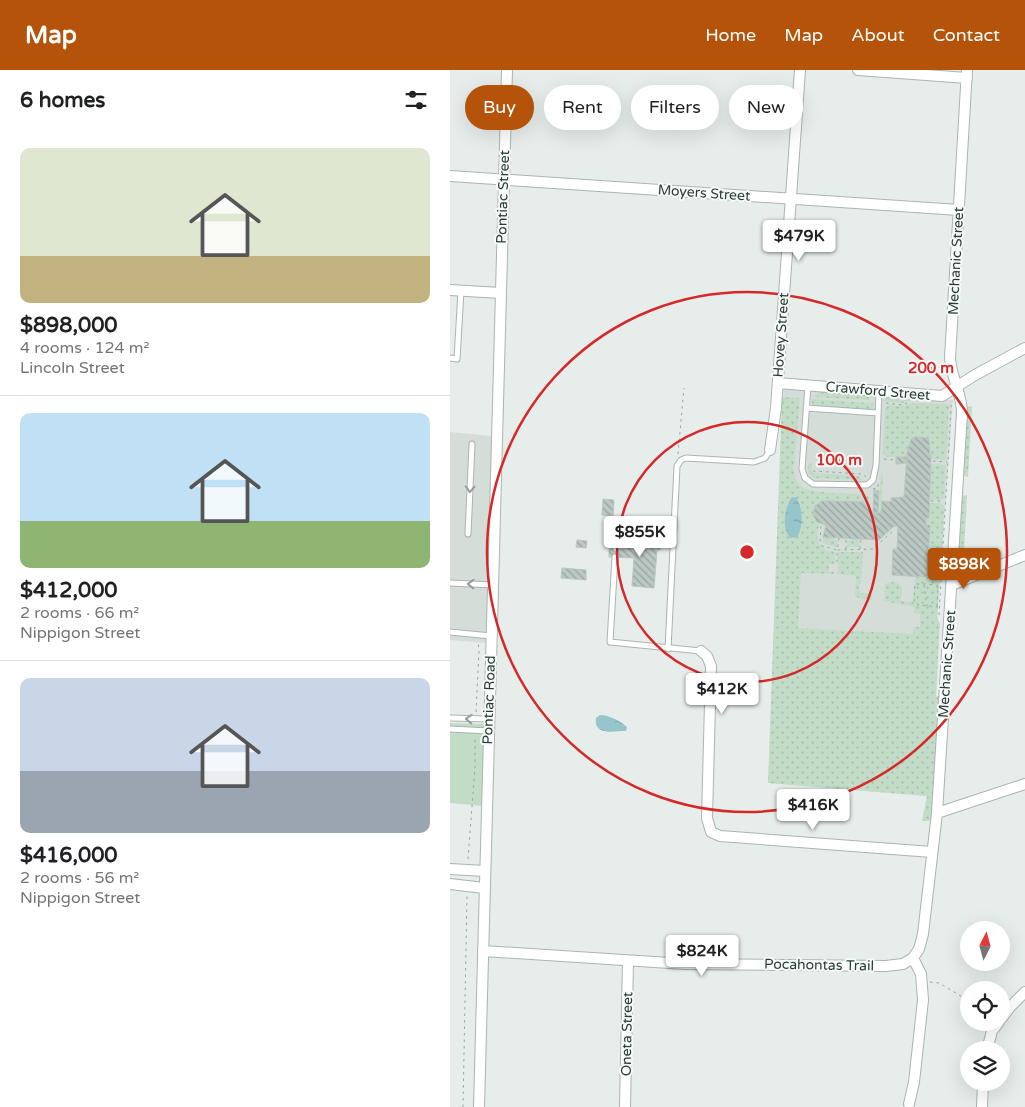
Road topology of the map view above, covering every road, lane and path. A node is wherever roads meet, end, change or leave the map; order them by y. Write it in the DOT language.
graph roads {
  1 [pos="507,70"];
  2 [pos="800,70"];
  3 [pos="858,70"];
  4 [pos="967,74"];
  5 [pos="450,176"];
  6 [pos="504,180"];
  7 [pos="790,199"];
  8 [pos="959,210"];
  9 [pos="450,290"];
  10 [pos="461,291"];
  11 [pos="500,293"];
  12 [pos="1025,348"];
  13 [pos="450,358"];
  14 [pos="778,383"];
  15 [pos="808,386"];
  16 [pos="957,387"];
  17 [pos="684,388"];
  18 [pos="879,391"];
  19 [pos="910,402"];
  20 [pos="885,404"];
  21 [pos="948,404"];
  22 [pos="806,408"];
  23 [pos="878,413"];
  24 [pos="472,444"];
  25 [pos="770,450"];
  26 [pos="933,461"];
  27 [pos="948,462"];
  28 [pos="677,466"];
  29 [pos="813,471"];
  30 [pos="866,478"];
  31 [pos="931,501"];
  32 [pos="945,501"];
  33 [pos="674,520"];
  34 [pos="821,526"];
  35 [pos="895,528"];
  36 [pos="468,534"];
  37 [pos="839,538"];
  38 [pos="846,538"];
  39 [pos="861,539"];
  40 [pos="616,549"];
  41 [pos="846,549"];
  42 [pos="837,550"];
  43 [pos="860,550"];
  44 [pos="1025,555"];
  45 [pos="615,557"];
  46 [pos="836,563"];
  47 [pos="929,563"];
  48 [pos="942,564"];
  49 [pos="450,583"];
  50 [pos="924,584"];
  51 [pos="493,585"];
  52 [pos="952,585"];
  53 [pos="927,606"];
  54 [pos="938,607"];
  55 [pos="939,618"];
  56 [pos="450,632"];
  57 [pos="478,634"];
  58 [pos="491,636"];
  59 [pos="668,648"];
  60 [pos="701,651"];
  61 [pos="476,716"];
  62 [pos="450,718"];
  63 [pos="489,719"];
  64 [pos="450,729"];
  65 [pos="475,730"];
  66 [pos="488,731"];
  67 [pos="1025,784"];
  68 [pos="937,813"];
  69 [pos="932,852"];
  70 [pos="450,868"];
  71 [pos="467,870"];
  72 [pos="485,871"];
  73 [pos="450,884"];
  74 [pos="466,886"];
  75 [pos="484,888"];
  76 [pos="483,952"];
  77 [pos="913,958"];
  78 [pos="628,961"];
  79 [pos="922,981"];
  80 [pos="1025,992"];
  81 [pos="960,996"];
  82 [pos="1010,1007"];
  83 [pos="983,1091"];
  84 [pos="908,1104"];
  85 [pos="463,1107"];
  86 [pos="479,1107"];
  87 [pos="625,1107"];
  88 [pos="982,1107"];
  1 -- 6 [label="street, Pontiac Street"];
  2 -- 7 [label="street, Hovey Street"];
  3 -- 4 [label="street"];
  4 -- 8 [label="street, Mechanic Street"];
  5 -- 6 [label="street, Moyers Street"];
  6 -- 7 [label="street, Moyers Street"];
  6 -- 11 [label="street, Pontiac Street"];
  7 -- 8 [label="street, Moyers Street"];
  7 -- 14 [label="street, Hovey Street"];
  8 -- 16 [label="street, Mechanic Street"];
  9 -- 10 [label="street"];
  10 -- 11 [label="street"];
  10 -- 13 [label="lane"];
  11 -- 51 [label="street, Pontiac Road"];
  12 -- 16 [label="street, Crawford Street"];
  14 -- 15 [label="street, Crawford Street"];
  14 -- 25 [label="street, Hovey Street"];
  15 -- 18 [label="street, Crawford Street"];
  15 -- 22 [label="lane"];
  16 -- 18 [label="street, Crawford Street"];
  16 -- 52 [label="street, Mechanic Street"];
  17 -- 28 [label="path"];
  18 -- 23 [label="lane"];
  19 -- 20 [label="path"];
  21 -- 27 [label="path"];
  22 -- 23 [label="lane"];
  22 -- 23 [label="lane"];
  24 -- 36 [label="lane, one-way"];
  25 -- 28 [label="lane"];
  26 -- 27 [label="path"];
  27 -- 32 [label="path"];
  28 -- 33 [label="lane"];
  29 -- 30 [label="path"];
  31 -- 32 [label="path"];
  32 -- 48 [label="path"];
  33 -- 40 [label="lane"];
  33 -- 59 [label="lane"];
  34 -- 42 [label="path"];
  35 -- 43 [label="path"];
  37 -- 42 [label="path"];
  38 -- 41 [label="path"];
  39 -- 43 [label="path"];
  41 -- 42 [label="path"];
  41 -- 43 [label="path"];
  42 -- 46 [label="path"];
  44 -- 52 [label="street"];
  45 -- 59 [label="lane"];
  47 -- 48 [label="path"];
  48 -- 54 [label="path"];
  51 -- 49 [label="lane, one-way"];
  50 -- 53 [label="path"];
  50 -- 53 [label="path"];
  50 -- 54 [label="path"];
  51 -- 58 [label="street, Pontiac Road"];
  52 -- 68 [label="street, Mechanic Street"];
  53 -- 54 [label="path"];
  54 -- 55 [label="path"];
  56 -- 57 [label="lane"];
  57 -- 58 [label="lane"];
  57 -- 61 [label="path"];
  58 -- 63 [label="street, Pontiac Road"];
  59 -- 60 [label="lane"];
  60 -- 69 [label="street"];
  63 -- 62 [label="lane, one-way"];
  63 -- 66 [label="street, Pontiac Road"];
  64 -- 65 [label="lane"];
  65 -- 66 [label="lane"];
  65 -- 71 [label="path"];
  66 -- 72 [label="street, Pontiac Road"];
  67 -- 68 [label="street"];
  68 -- 69 [label="street, Mechanic Street"];
  69 -- 77 [label="street, Mechanic Street"];
  70 -- 71 [label="street"];
  71 -- 72 [label="street"];
  72 -- 75 [label="street, Pontiac Road"];
  73 -- 74 [label="street"];
  74 -- 75 [label="street"];
  74 -- 85 [label="path"];
  75 -- 76 [label="street, Pontiac Road"];
  76 -- 78 [label="street, Pocahontas Trail"];
  76 -- 86 [label="street, Pontiac Road"];
  77 -- 78 [label="street, Pocahontas Trail"];
  77 -- 79 [label="street"];
  78 -- 87 [label="street, Oneta Street"];
  79 -- 81 [label="path"];
  79 -- 84 [label="street"];
  80 -- 82 [label="street"];
  83 -- 88 [label="street"];
}
